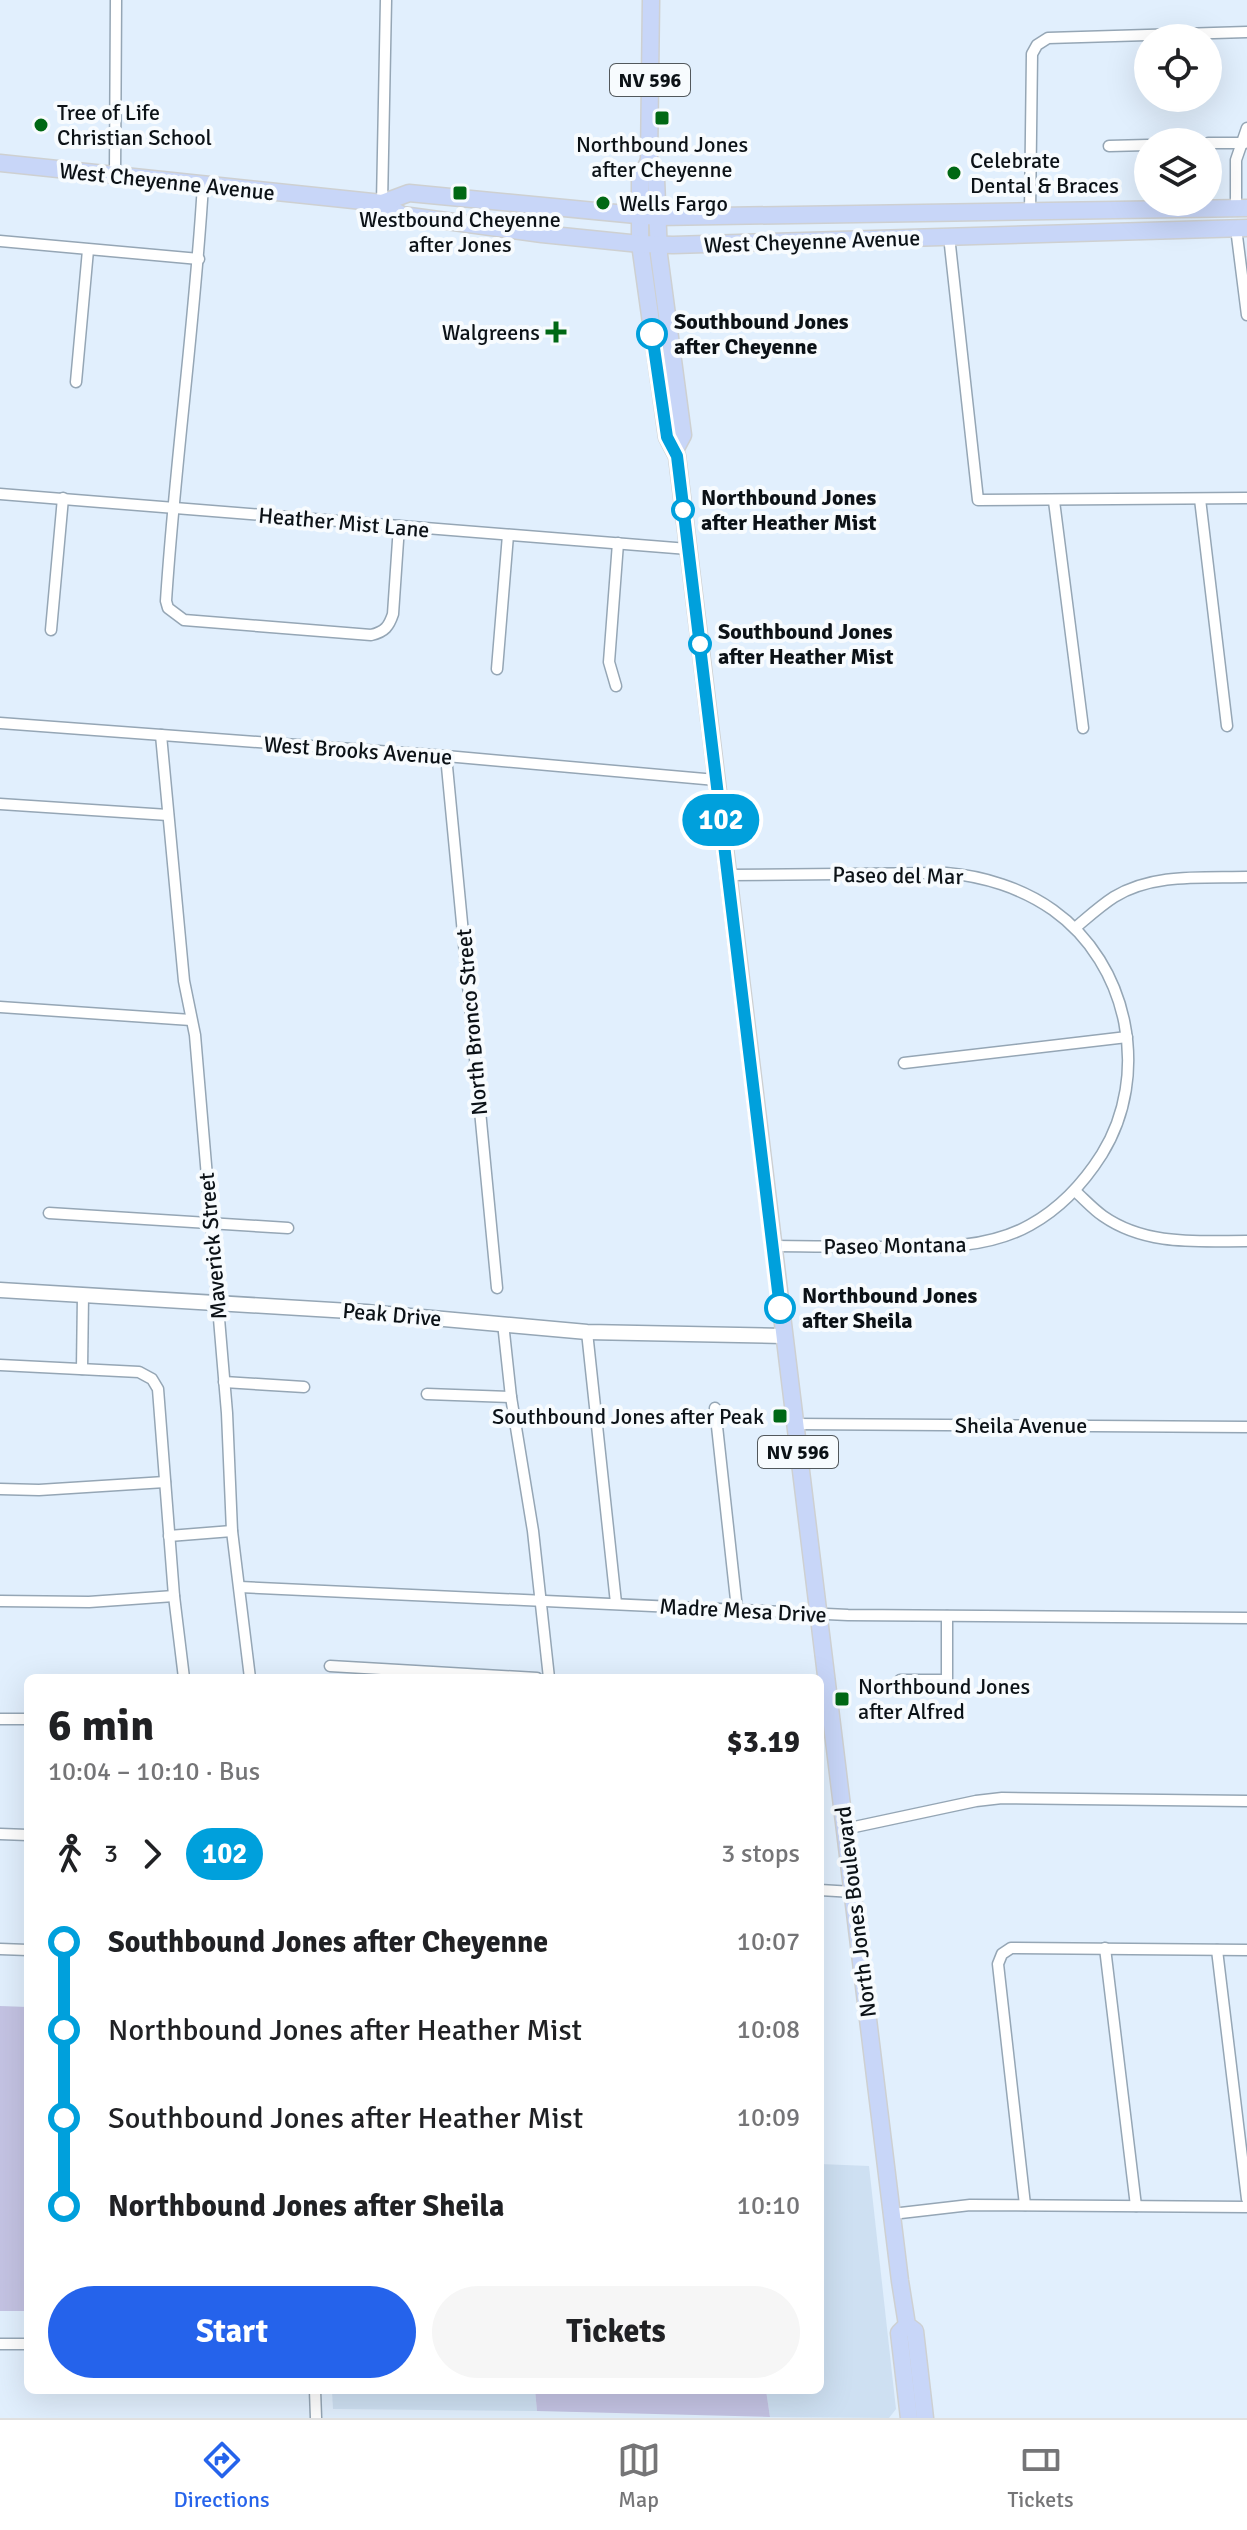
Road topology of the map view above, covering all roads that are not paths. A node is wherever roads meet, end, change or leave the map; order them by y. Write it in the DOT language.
graph roads {
  1 [pos="116,0"];
  2 [pos="386,0"];
  3 [pos="651,0"];
  4 [pos="1247,32"];
  5 [pos="1247,128"];
  6 [pos="1222,143"];
  7 [pos="1244,143"];
  8 [pos="1134,145"];
  9 [pos="1109,146"];
  10 [pos="0,163"];
  11 [pos="115,175"];
  12 [pos="203,184"];
  13 [pos="382,203"];
  14 [pos="1030,212"];
  15 [pos="648,216"];
  16 [pos="1243,217"];
  17 [pos="949,236"];
  18 [pos="0,241"];
  19 [pos="640,244"];
  20 [pos="658,245"];
  21 [pos="88,250"];
  22 [pos="199,259"];
  23 [pos="1247,315"];
  24 [pos="76,382"];
  25 [pos="675,450"];
  26 [pos="0,494"];
  27 [pos="63,498"];
  28 [pos="1247,498"];
  29 [pos="1200,499"];
  30 [pos="1054,501"];
  31 [pos="172,508"];
  32 [pos="399,526"];
  33 [pos="508,535"];
  34 [pos="618,543"];
  35 [pos="688,549"];
  36 [pos="51,630"];
  37 [pos="497,669"];
  38 [pos="616,686"];
  39 [pos="0,723"];
  40 [pos="1227,726"];
  41 [pos="1083,728"];
  42 [pos="161,735"];
  43 [pos="446,756"];
  44 [pos="716,780"];
  45 [pos="0,804"];
  46 [pos="168,815"];
  47 [pos="727,875"];
  48 [pos="1247,877"];
  49 [pos="1075,928"];
  50 [pos="0,1007"];
  51 [pos="191,1020"];
  52 [pos="1127,1037"];
  53 [pos="904,1063"];
  54 [pos="1075,1191"];
  55 [pos="49,1213"];
  56 [pos="212,1223"];
  57 [pos="288,1228"];
  58 [pos="1247,1241"];
  59 [pos="772,1246"];
  60 [pos="497,1288"];
  61 [pos="0,1290"];
  62 [pos="83,1295"];
  63 [pos="218,1301"];
  64 [pos="503,1323"];
  65 [pos="587,1332"];
  66 [pos="783,1336"];
  67 [pos="0,1365"];
  68 [pos="82,1369"];
  69 [pos="224,1382"];
  70 [pos="304,1387"];
  71 [pos="427,1394"];
  72 [pos="511,1397"];
  73 [pos="715,1408"];
  74 [pos="794,1424"];
  75 [pos="1247,1427"];
  76 [pos="165,1482"];
  77 [pos="0,1489"];
  78 [pos="232,1531"];
  79 [pos="169,1536"];
  80 [pos="240,1587"];
  81 [pos="174,1596"];
  82 [pos="539,1600"];
  83 [pos="0,1601"];
  84 [pos="616,1603"];
  85 [pos="737,1609"];
  86 [pos="819,1613"];
  87 [pos="947,1616"];
  88 [pos="1247,1618"];
  89 [pos="330,1666"];
  90 [pos="184,1674"];
  91 [pos="250,1674"];
  92 [pos="468,1674"];
  93 [pos="548,1674"];
  94 [pos="900,1680"];
  95 [pos="0,1719"];
  96 [pos="24,1719"];
  97 [pos="1247,1801"];
  98 [pos="845,1829"];
  99 [pos="0,1834"];
  100 [pos="24,1835"];
  101 [pos="824,1890"];
  102 [pos="853,1892"];
  103 [pos="1105,1948"];
  104 [pos="0,1949"];
  105 [pos="24,1950"];
  106 [pos="1217,1950"];
  107 [pos="1247,1950"];
  108 [pos="1247,2199"];
  109 [pos="1025,2205"];
  110 [pos="1136,2206"];
  111 [pos="1247,2207"];
  112 [pos="892,2214"];
  113 [pos="907,2325"];
  114 [pos="0,2344"];
  115 [pos="24,2344"];
  116 [pos="315,2394"];
  117 [pos="316,2418"];
  118 [pos="909,2418"];
  119 [pos="925,2418"];
  1 -- 11 [label="street"];
  2 -- 13 [label="street"];
  3 -- 15 [label="main road, North Jones Boulevard / NV 596"];
  4 -- 14 [label="street"];
  5 -- 7 [label="street"];
  6 -- 7 [label="street"];
  7 -- 16 [label="street"];
  8 -- 9 [label="street"];
  10 -- 11 [label="main road, West Cheyenne Avenue"];
  11 -- 12 [label="main road, West Cheyenne Avenue"];
  12 -- 13 [label="main road, West Cheyenne Avenue"];
  12 -- 22 [label="street"];
  13 -- 15 [label="main road, West Cheyenne Avenue"];
  13 -- 19 [label="main road, West Cheyenne Avenue"];
  14 -- 15 [label="main road, West Cheyenne Avenue"];
  14 -- 16 [label="main road, West Cheyenne Avenue"];
  15 -- 19 [label="main road, North Jones Boulevard / NV 596"];
  15 -- 20 [label="main road, North Jones Boulevard / NV 596"];
  16 -- 17 [label="main road, West Cheyenne Avenue"];
  16 -- 23 [label="street"];
  17 -- 20 [label="main road, West Cheyenne Avenue"];
  17 -- 30 [label="street"];
  18 -- 21 [label="street"];
  19 -- 20 [label="main road, West Cheyenne Avenue"];
  19 -- 25 [label="main road, North Jones Boulevard / NV 596"];
  20 -- 25 [label="main road, North Jones Boulevard / NV 596"];
  21 -- 22 [label="street"];
  21 -- 24 [label="street"];
  22 -- 31 [label="street"];
  25 -- 35 [label="main road, North Jones Boulevard / NV 596"];
  26 -- 27 [label="street, Heather Mist Lane"];
  27 -- 31 [label="street, Heather Mist Lane"];
  27 -- 36 [label="street"];
  28 -- 29 [label="street"];
  29 -- 30 [label="street"];
  29 -- 40 [label="street"];
  30 -- 41 [label="street"];
  31 -- 32 [label="street, Heather Mist Lane"];
  31 -- 32 [label="street"];
  32 -- 33 [label="street, Heather Mist Lane"];
  33 -- 34 [label="street, Heather Mist Lane"];
  33 -- 37 [label="street"];
  34 -- 35 [label="street, Heather Mist Lane"];
  34 -- 38 [label="street"];
  35 -- 44 [label="main road, North Jones Boulevard / NV 596"];
  39 -- 42 [label="street, West Brooks Avenue"];
  42 -- 43 [label="street, West Brooks Avenue"];
  42 -- 46 [label="street, Maverick Street"];
  43 -- 44 [label="street, West Brooks Avenue"];
  43 -- 60 [label="street, North Bronco Street"];
  44 -- 47 [label="main road, North Jones Boulevard / NV 596"];
  45 -- 46 [label="street"];
  46 -- 51 [label="street, Maverick Street"];
  47 -- 49 [label="street, Paseo del Mar"];
  47 -- 59 [label="main road, North Jones Boulevard / NV 596"];
  48 -- 49 [label="street"];
  49 -- 52 [label="street, Paseo del Mar"];
  50 -- 51 [label="street"];
  51 -- 56 [label="street, Maverick Street"];
  52 -- 53 [label="street"];
  52 -- 54 [label="street, Paseo Montana"];
  54 -- 58 [label="street"];
  54 -- 59 [label="street, Paseo Montana"];
  55 -- 56 [label="street"];
  56 -- 57 [label="street"];
  56 -- 63 [label="street, Maverick Street"];
  59 -- 66 [label="main road, North Jones Boulevard / NV 596"];
  61 -- 62 [label="street, Peak Drive"];
  62 -- 63 [label="street, Peak Drive"];
  62 -- 68 [label="street"];
  63 -- 64 [label="street, Peak Drive"];
  63 -- 69 [label="street, Maverick Street"];
  64 -- 65 [label="street, Peak Drive"];
  64 -- 72 [label="street"];
  65 -- 66 [label="street, Peak Drive"];
  65 -- 84 [label="street"];
  66 -- 74 [label="main road, North Jones Boulevard / NV 596"];
  67 -- 68 [label="street"];
  68 -- 76 [label="street"];
  69 -- 70 [label="street"];
  69 -- 78 [label="street, Maverick Street"];
  71 -- 72 [label="street"];
  72 -- 82 [label="street"];
  73 -- 85 [label="street"];
  74 -- 75 [label="street, Sheila Avenue"];
  74 -- 86 [label="main road, North Jones Boulevard / NV 596"];
  76 -- 77 [label="street"];
  76 -- 79 [label="street"];
  78 -- 79 [label="street"];
  78 -- 80 [label="street, Maverick Street"];
  79 -- 81 [label="street"];
  80 -- 82 [label="street, Madre Mesa Drive"];
  80 -- 91 [label="street, Maverick Street"];
  81 -- 83 [label="street"];
  81 -- 90 [label="street"];
  82 -- 84 [label="street, Madre Mesa Drive"];
  82 -- 93 [label="street"];
  84 -- 85 [label="street, Madre Mesa Drive"];
  85 -- 86 [label="street, Madre Mesa Drive"];
  86 -- 87 [label="street, Madre Mesa Drive"];
  86 -- 98 [label="main road, North Jones Boulevard / NV 596"];
  87 -- 88 [label="street, Madre Mesa Drive"];
  87 -- 94 [label="street"];
  89 -- 92 [label="street"];
  95 -- 96 [label="street"];
  97 -- 98 [label="street"];
  98 -- 102 [label="main road, North Jones Boulevard / NV 596"];
  99 -- 100 [label="street"];
  101 -- 102 [label="street"];
  102 -- 112 [label="main road, North Jones Boulevard / NV 596"];
  103 -- 106 [label="street"];
  103 -- 109 [label="street"];
  103 -- 110 [label="street"];
  104 -- 105 [label="street"];
  106 -- 107 [label="street"];
  106 -- 108 [label="street"];
  109 -- 110 [label="street"];
  109 -- 112 [label="street"];
  110 -- 111 [label="street"];
  112 -- 113 [label="main road, North Jones Boulevard / NV 596"];
  113 -- 118 [label="main road, North Jones Boulevard / NV 596"];
  113 -- 119 [label="main road, North Jones Boulevard / NV 596"];
  114 -- 115 [label="street"];
  116 -- 117 [label="street"];
}
